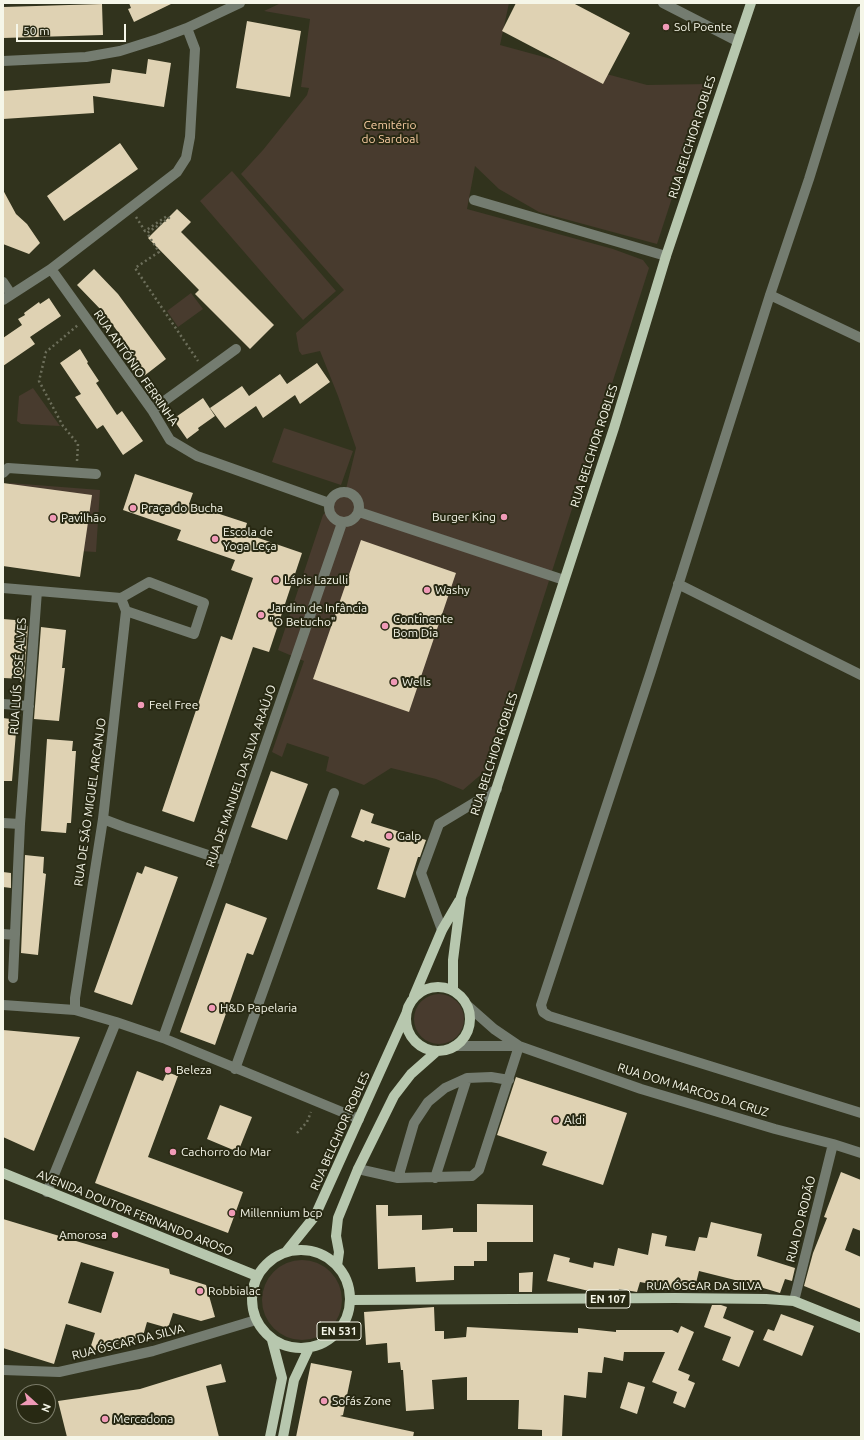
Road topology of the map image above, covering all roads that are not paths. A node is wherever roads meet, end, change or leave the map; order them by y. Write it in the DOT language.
graph roads {
  1 [pos="240,3"];
  2 [pos="663,3"];
  3 [pos="751,3"];
  4 [pos="861,11"];
  5 [pos="187,28"];
  6 [pos="737,41"];
  7 [pos="3,61"];
  8 [pos="474,200"];
  9 [pos="666,256"];
  10 [pos="51,269"];
  11 [pos="3,282"];
  12 [pos="770,295"];
  13 [pos="7,297"];
  14 [pos="861,338"];
  15 [pos="236,350"];
  16 [pos="152,410"];
  17 [pos="3,473"];
  18 [pos="96,474"];
  19 [pos="329,503"];
  20 [pos="359,512"];
  21 [pos="342,523"];
  22 [pos="564,580"];
  23 [pos="678,584"];
  24 [pos="3,588"];
  25 [pos="37,591"];
  26 [pos="121,598"];
  27 [pos="126,611"];
  28 [pos="861,675"];
  29 [pos="3,704"];
  30 [pos="29,706"];
  31 [pos="497,789"];
  32 [pos="334,793"];
  33 [pos="103,819"];
  34 [pos="3,823"];
  35 [pos="20,824"];
  36 [pos="226,861"];
  37 [pos="461,897"];
  38 [pos="442,930"];
  39 [pos="3,934"];
  40 [pos="15,935"];
  41 [pos="13,978"];
  42 [pos="453,990"];
  43 [pos="413,998"];
  44 [pos="3,1005"];
  45 [pos="468,1006"];
  46 [pos="75,1010"];
  47 [pos="406,1014"];
  48 [pos="116,1022"];
  49 [pos="163,1038"];
  50 [pos="455,1046"];
  51 [pos="520,1046"];
  52 [pos="437,1051"];
  53 [pos="235,1069"];
  54 [pos="467,1078"];
  55 [pos="508,1080"];
  56 [pos="861,1113"];
  57 [pos="359,1119"];
  58 [pos="833,1144"];
  59 [pos="861,1153"];
  60 [pos="358,1169"];
  61 [pos="3,1173"];
  62 [pos="398,1178"];
  63 [pos="435,1178"];
  64 [pos="47,1192"];
  65 [pos="286,1252"];
  66 [pos="337,1266"];
  67 [pos="257,1276"];
  68 [pos="350,1300"];
  69 [pos="794,1301"];
  70 [pos="256,1320"];
  71 [pos="861,1328"];
  72 [pos="272,1340"];
  73 [pos="309,1348"];
  74 [pos="3,1370"];
  75 [pos="270,1437"];
  76 [pos="283,1437"];
  1 -- 5 [label="street"];
  2 -- 6 [label="street"];
  3 -- 6 [label="main road, RUA BELCHIOR ROBLES"];
  4 -- 12 [label="street"];
  5 -- 7 [label="street"];
  5 -- 10 [label="street"];
  6 -- 9 [label="main road, RUA BELCHIOR ROBLES"];
  8 -- 9 [label="street"];
  9 -- 22 [label="main road, RUA BELCHIOR ROBLES"];
  10 -- 13 [label="street"];
  10 -- 16 [label="street, RUA ANTÓNIO FERRINHA"];
  11 -- 13 [label="street"];
  12 -- 14 [label="street"];
  12 -- 23 [label="street"];
  15 -- 16 [label="street"];
  16 -- 19 [label="street, RUA ANTÓNIO FERRINHA"];
  17 -- 18 [label="street"];
  19 -- 20 [label="street"];
  19 -- 21 [label="street"];
  20 -- 21 [label="street"];
  20 -- 22 [label="street"];
  21 -- 36 [label="street, RUA DE MANUEL DA SILVA ARAÚJO"];
  22 -- 31 [label="main road, RUA BELCHIOR ROBLES"];
  23 -- 28 [label="street"];
  23 -- 56 [label="street"];
  24 -- 25 [label="street"];
  25 -- 26 [label="street"];
  25 -- 30 [label="street, RUA LUÍS JOSÉ ALVES"];
  26 -- 27 [label="street, RUA DE SÃO MIGUEL ARCANJO"];
  26 -- 27 [label="street"];
  27 -- 33 [label="street, RUA DE SÃO MIGUEL ARCANJO"];
  29 -- 30 [label="street"];
  30 -- 35 [label="street, RUA LUÍS JOSÉ ALVES"];
  31 -- 37 [label="main road, RUA BELCHIOR ROBLES"];
  31 -- 38 [label="street"];
  32 -- 53 [label="street"];
  33 -- 36 [label="street"];
  33 -- 46 [label="street, RUA DE SÃO MIGUEL ARCANJO"];
  34 -- 35 [label="street"];
  35 -- 40 [label="street, RUA LUÍS JOSÉ ALVES"];
  36 -- 49 [label="street, RUA DE MANUEL DA SILVA ARAÚJO"];
  37 -- 38 [label="main road, RUA BELCHIOR ROBLES"];
  37 -- 42 [label="main road, RUA BELCHIOR ROBLES"];
  38 -- 43 [label="main road, RUA BELCHIOR ROBLES"];
  39 -- 40 [label="street"];
  40 -- 41 [label="street, RUA LUÍS JOSÉ ALVES"];
  42 -- 43 [label="main road"];
  42 -- 45 [label="main road"];
  43 -- 47 [label="main road"];
  44 -- 46 [label="street"];
  45 -- 50 [label="main road"];
  45 -- 51 [label="street, RUA DOM MARCOS DA CRUZ"];
  46 -- 48 [label="street"];
  47 -- 52 [label="main road"];
  47 -- 57 [label="main road, RUA BELCHIOR ROBLES"];
  48 -- 49 [label="street"];
  48 -- 64 [label="street"];
  49 -- 53 [label="street"];
  50 -- 51 [label="street, RUA DOM MARCOS DA CRUZ"];
  50 -- 52 [label="main road"];
  51 -- 55 [label="street"];
  51 -- 58 [label="street, RUA DOM MARCOS DA CRUZ"];
  52 -- 60 [label="main road"];
  53 -- 57 [label="street"];
  54 -- 55 [label="street"];
  54 -- 62 [label="street"];
  54 -- 63 [label="street"];
  55 -- 63 [label="street"];
  57 -- 65 [label="main road, RUA BELCHIOR ROBLES"];
  58 -- 59 [label="street, RUA DOM MARCOS DA CRUZ"];
  58 -- 69 [label="street, RUA DO RODÃO"];
  60 -- 62 [label="street"];
  60 -- 66 [label="main road"];
  61 -- 64 [label="main road, AVENIDA DOUTOR FERNANDO AROSO"];
  62 -- 63 [label="street"];
  64 -- 67 [label="main road, AVENIDA DOUTOR FERNANDO AROSO"];
  65 -- 66 [label="main road, EN 531"];
  65 -- 67 [label="main road, EN 531"];
  66 -- 68 [label="main road, EN 531"];
  67 -- 70 [label="main road, EN 531"];
  68 -- 69 [label="main road, RUA ÓSCAR DA SILVA / EN 107"];
  68 -- 73 [label="main road, EN 531"];
  69 -- 71 [label="main road, RUA ÓSCAR DA SILVA / EN 107"];
  70 -- 72 [label="main road, EN 531"];
  70 -- 74 [label="street, RUA ÓSCAR DA SILVA"];
  72 -- 73 [label="main road, EN 531"];
  72 -- 75 [label="main road"];
  73 -- 76 [label="main road"];
}
